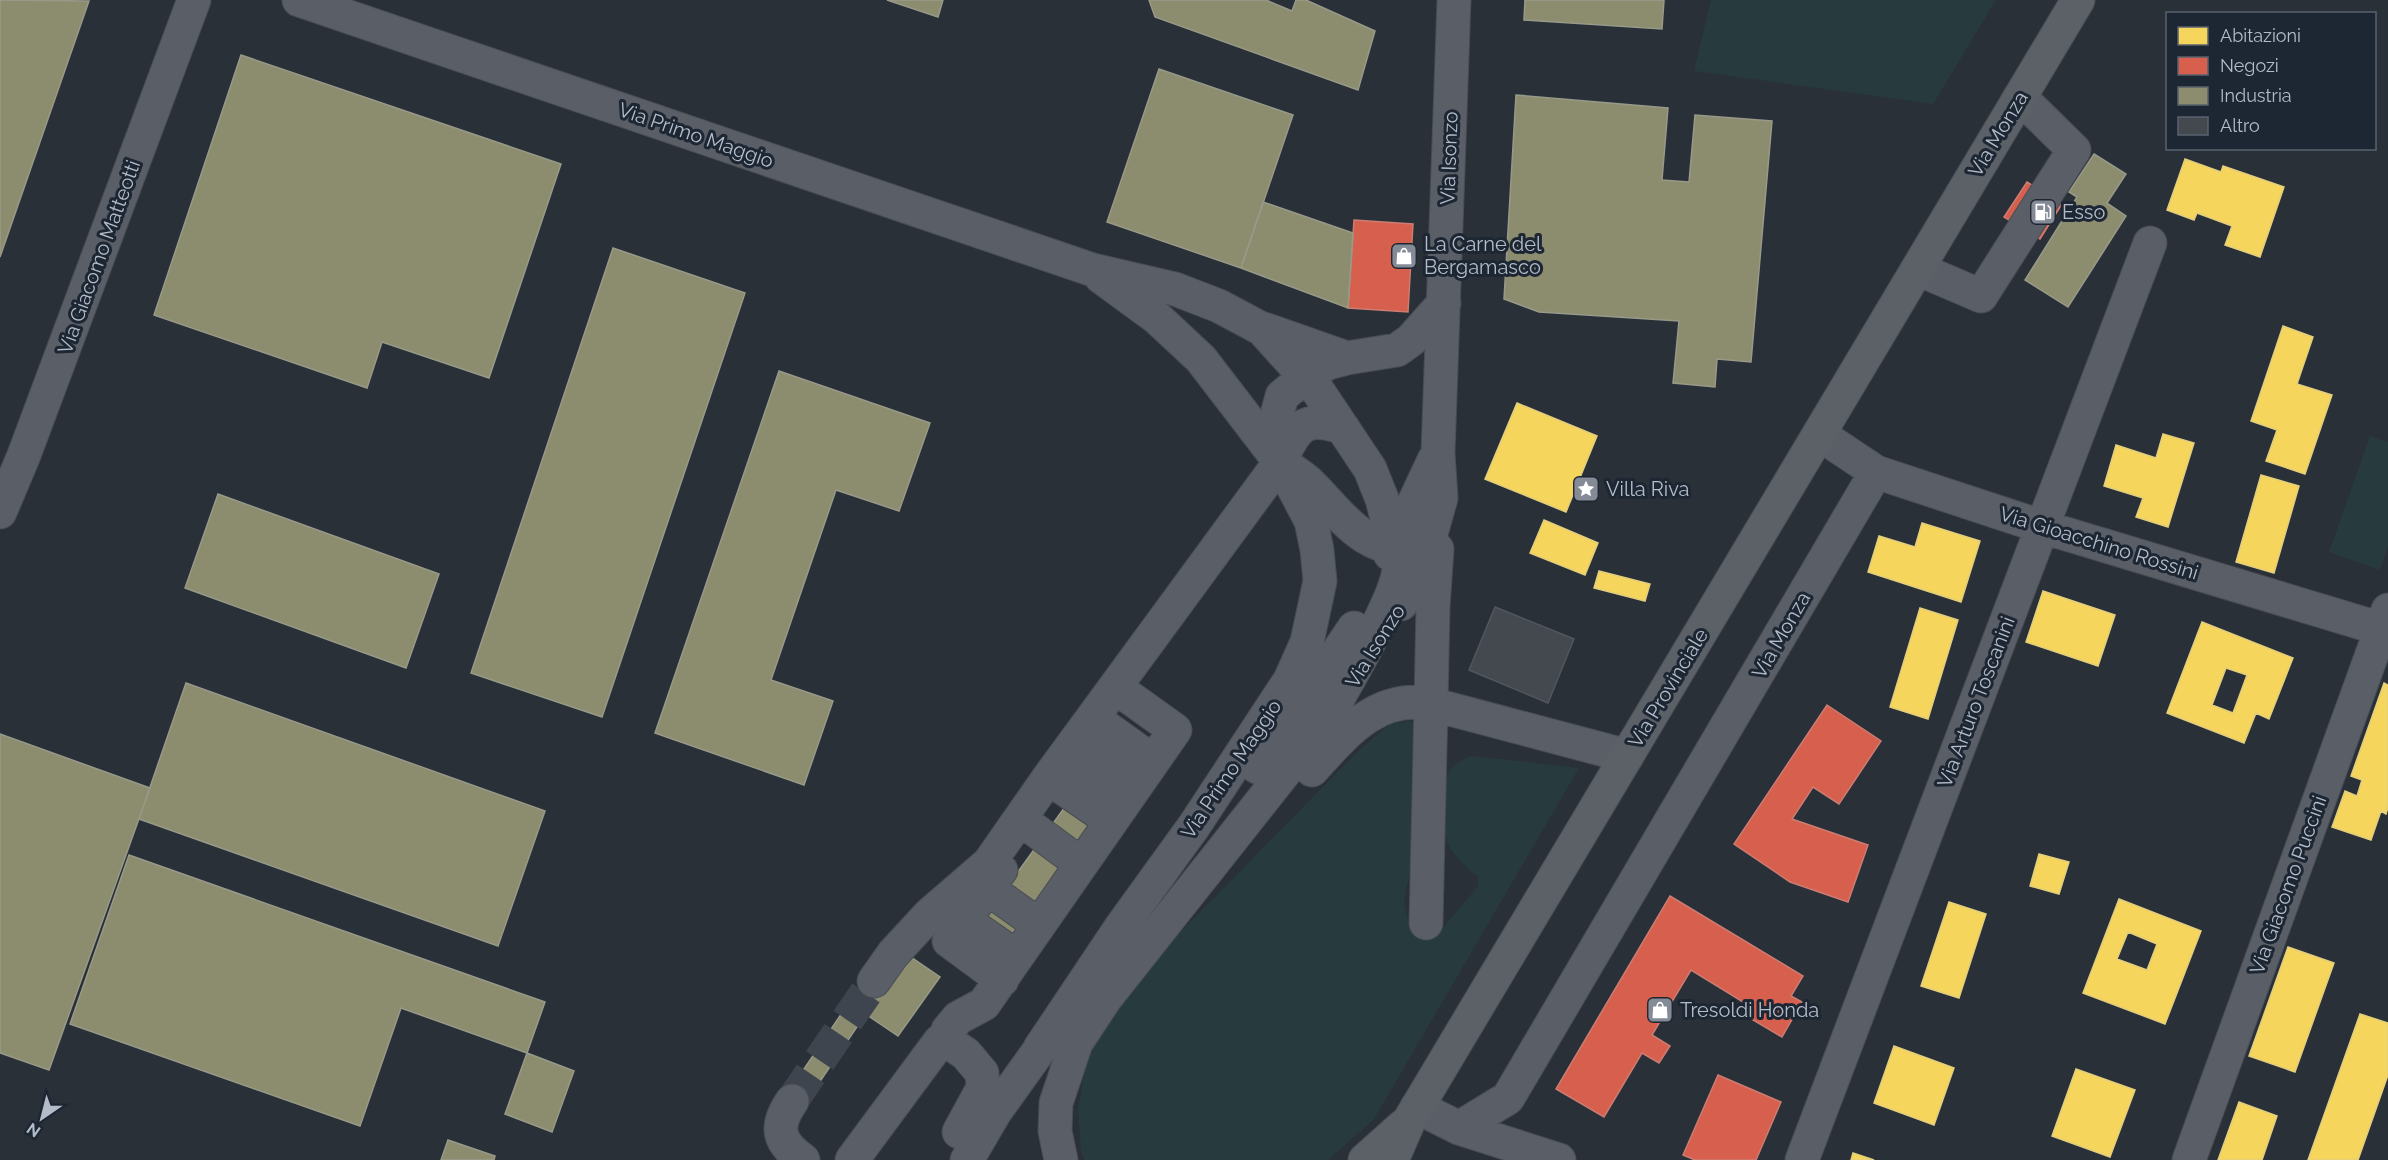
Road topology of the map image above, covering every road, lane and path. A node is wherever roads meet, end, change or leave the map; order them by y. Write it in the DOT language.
graph roads {
  1 [pos="194,0"];
  2 [pos="299,0"];
  3 [pos="1454,0"];
  4 [pos="2078,0"];
  5 [pos="2020,97"];
  6 [pos="2150,243"];
  7 [pos="1918,268"];
  8 [pos="1093,270"];
  9 [pos="1444,303"];
  10 [pos="1262,329"];
  11 [pos="1347,358"];
  12 [pos="1305,377"];
  13 [pos="1343,428"];
  14 [pos="1819,434"];
  15 [pos="1438,453"];
  16 [pos="1280,462"];
  17 [pos="1876,472"];
  18 [pos="0,512"];
  19 [pos="1437,512"];
  20 [pos="2043,526"];
  21 [pos="1394,546"];
  22 [pos="2386,623"];
  23 [pos="1120,691"];
  24 [pos="1431,704"];
  25 [pos="1324,723"];
  26 [pos="1627,756"];
  27 [pos="1067,777"];
  28 [pos="1117,813"];
  29 [pos="981,896"];
  30 [pos="1167,921"];
  31 [pos="1426,923"];
  32 [pos="1027,942"];
  33 [pos="874,981"];
  34 [pos="950,1043"];
  35 [pos="1040,1048"];
  36 [pos="792,1101"];
  37 [pos="1413,1114"];
  38 [pos="1459,1128"];
  39 [pos="803,1160"];
  40 [pos="852,1160"];
  41 [pos="949,1160"];
  42 [pos="967,1160"];
  43 [pos="1061,1160"];
  44 [pos="1365,1160"];
  45 [pos="1392,1160"];
  46 [pos="1559,1160"];
  47 [pos="1802,1160"];
  48 [pos="2189,1160"];
  1 -- 18 [label="street, Via Giacomo Matteotti"];
  2 -- 8 [label="street, Via Primo Maggio"];
  3 -- 9 [label="street, Via Isonzo"];
  4 -- 5 [label="main road, Via Monza"];
  5 -- 7 [label="main road, Via Monza"];
  5 -- 7 [label="street"];
  6 -- 20 [label="street, Via Arturo Toscanini"];
  7 -- 14 [label="main road, Via Provinciale"];
  8 -- 10 [label="street, Via Primo Maggio"];
  8 -- 16 [label="street, Via Primo Maggio"];
  9 -- 11 [label="street, Via Primo Maggio"];
  9 -- 15 [label="street, Via Isonzo"];
  10 -- 11 [label="street, Via Primo Maggio"];
  10 -- 12 [label="street, Via Primo Maggio"];
  11 -- 12 [label="street"];
  12 -- 13 [label="street, Via Primo Maggio"];
  12 -- 16 [label="street"];
  13 -- 16 [label="street"];
  13 -- 21 [label="street, Via Primo Maggio"];
  14 -- 17 [label="street, Via Gioacchino Rossini"];
  14 -- 26 [label="main road, Via Provinciale"];
  15 -- 19 [label="street, Via Isonzo"];
  15 -- 21 [label="street"];
  16 -- 21 [label="street, Via Primo Maggio"];
  16 -- 23 [label="street"];
  16 -- 35 [label="street, Via Primo Maggio"];
  17 -- 20 [label="street, Via Gioacchino Rossini"];
  17 -- 38 [label="street, Via Monza"];
  19 -- 21 [label="street"];
  19 -- 24 [label="street"];
  19 -- 25 [label="street, Via Isonzo"];
  20 -- 22 [label="street, Via Gioacchino Rossini"];
  20 -- 47 [label="street, Via Arturo Toscanini"];
  21 -- 25 [label="street"];
  21 -- 35 [label="street"];
  22 -- 48 [label="street, Via Giacomo Puccini"];
  23 -- 27 [label="street"];
  23 -- 28 [label="street"];
  23 -- 33 [label="street"];
  24 -- 26 [label="street"];
  24 -- 30 [label="street"];
  24 -- 31 [label="street"];
  25 -- 30 [label="street, Via Isonzo"];
  26 -- 37 [label="main road, Via Provinciale"];
  27 -- 28 [label="street"];
  27 -- 28 [label="street"];
  27 -- 28 [label="street"];
  27 -- 29 [label="street"];
  28 -- 32 [label="street"];
  29 -- 32 [label="street"];
  29 -- 32 [label="street"];
  29 -- 32 [label="street"];
  30 -- 43 [label="street, Via Isonzo"];
  32 -- 34 [label="street"];
  34 -- 40 [label="street"];
  34 -- 41 [label="street"];
  35 -- 42 [label="street"];
  36 -- 39 [label="street"];
  37 -- 38 [label="street"];
  37 -- 44 [label="main road, Via Provinciale"];
  37 -- 45 [label="main road, Via Provinciale"];
  38 -- 46 [label="street"];
}
